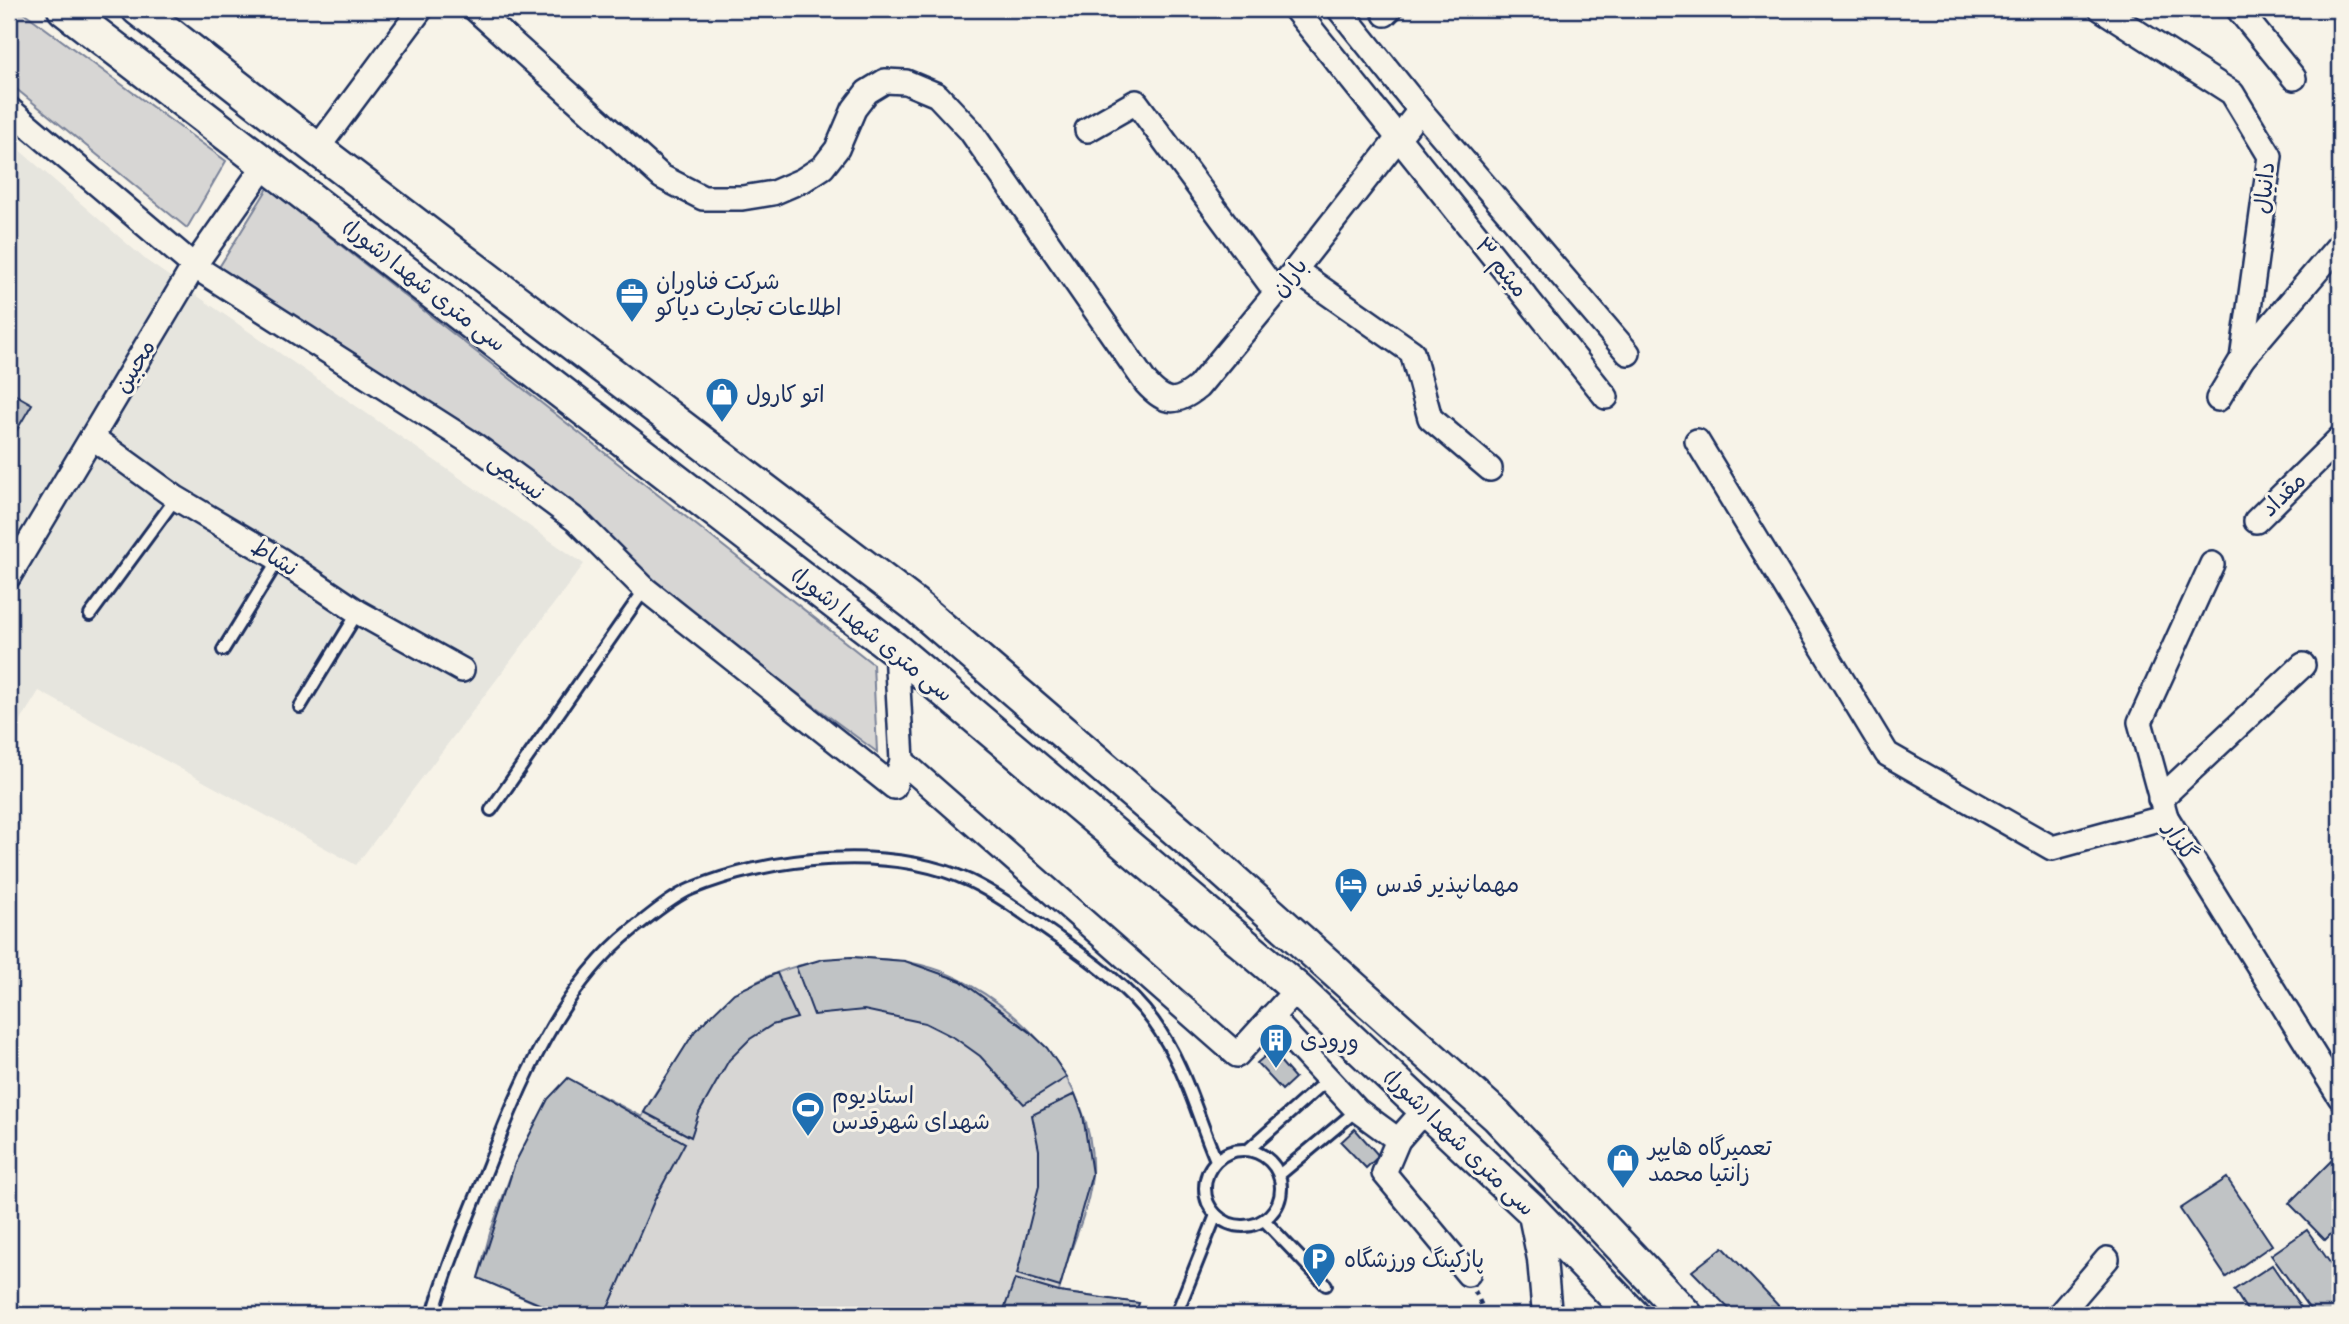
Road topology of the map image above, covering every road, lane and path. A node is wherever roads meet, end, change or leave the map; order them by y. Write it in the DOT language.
graph roads {
  1 [pos="64,9"];
  2 [pos="138,9"];
  3 [pos="421,9"];
  4 [pos="475,9"];
  5 [pos="1295,9"];
  6 [pos="1339,9"];
  7 [pos="2101,9"];
  8 [pos="2238,9"];
  9 [pos="2294,78"];
  10 [pos="9,109"];
  11 [pos="1420,110"];
  12 [pos="1087,130"];
  13 [pos="1397,138"];
  14 [pos="317,149"];
  15 [pos="267,162"];
  16 [pos="2340,244"];
  17 [pos="194,266"];
  18 [pos="1295,270"];
  19 [pos="1276,292"];
  20 [pos="1628,354"];
  21 [pos="2242,359"];
  22 [pos="1606,397"];
  23 [pos="2218,399"];
  24 [pos="92,437"];
  25 [pos="2340,439"];
  26 [pos="1697,441"];
  27 [pos="1490,469"];
  28 [pos="176,498"];
  29 [pos="2256,521"];
  30 [pos="16,545"];
  31 [pos="279,559"];
  32 [pos="2212,564"];
  33 [pos="9,576"];
  34 [pos="645,589"];
  35 [pos="914,604"];
  36 [pos="358,612"];
  37 [pos="90,615"];
  38 [pos="223,650"];
  39 [pos="896,650"];
  40 [pos="2303,665"];
  41 [pos="462,670"];
  42 [pos="300,707"];
  43 [pos="902,761"];
  44 [pos="2163,808"];
  45 [pos="491,810"];
  46 [pos="1297,989"];
  47 [pos="1272,1017"];
  48 [pos="1327,1080"];
  49 [pos="2340,1097"];
  50 [pos="1426,1108"];
  51 [pos="1357,1110"];
  52 [pos="1398,1140"];
  53 [pos="1248,1150"];
  54 [pos="1216,1160"];
  55 [pos="1279,1175"];
  56 [pos="1532,1210"];
  57 [pos="1216,1215"];
  58 [pos="1264,1220"];
  59 [pos="2107,1259"];
  60 [pos="1468,1274"];
  61 [pos="1326,1285"];
  62 [pos="1547,1312"];
  63 [pos="433,1315"];
  64 [pos="1176,1315"];
  65 [pos="1633,1315"];
  66 [pos="1686,1315"];
  67 [pos="2059,1315"];
  1 -- 15 [label="main road, سی متری شهدا (شورا)"];
  2 -- 14 [label="main road, سی متری شهدا (شورا)"];
  3 -- 14 [label="street"];
  4 -- 19 [label="street, باران"];
  5 -- 13 [label="street, میثم ۳"];
  6 -- 11 [label="street, میثم ۳"];
  7 -- 21 [label="street, دانیال"];
  8 -- 9 [label="street"];
  10 -- 17 [label="street, نسیمی"];
  11 -- 13 [label="street, باران"];
  11 -- 20 [label="street, میثم ۳"];
  12 -- 19 [label="street"];
  13 -- 18 [label="street, باران"];
  13 -- 22 [label="street, میثم ۳"];
  14 -- 35 [label="main road, سی متری شهدا (شورا)"];
  15 -- 17 [label="street, محبین"];
  15 -- 39 [label="main road, سی متری شهدا (شورا)"];
  16 -- 21 [label="street"];
  17 -- 24 [label="street, محبین"];
  17 -- 34 [label="street, نسیمی"];
  18 -- 19 [label="street, باران"];
  18 -- 27 [label="street"];
  21 -- 23 [label="street, دانیال"];
  24 -- 28 [label="street, نشاط"];
  24 -- 30 [label="street, محبین"];
  25 -- 29 [label="street, مقداد"];
  26 -- 44 [label="street"];
  28 -- 31 [label="street, نشاط"];
  28 -- 37 [label="lane"];
  30 -- 33 [label="street, محبین"];
  31 -- 36 [label="street, نشاط"];
  31 -- 38 [label="lane"];
  32 -- 44 [label="street, گلزار"];
  34 -- 43 [label="street, نسیمی"];
  34 -- 45 [label="lane"];
  35 -- 39 [label="main road"];
  35 -- 66 [label="main road, سی متری شهدا (شورا)"];
  36 -- 41 [label="street, نشاط"];
  36 -- 42 [label="lane"];
  39 -- 43 [label="street"];
  39 -- 46 [label="main road, سی متری شهدا (شورا)"];
  40 -- 44 [label="street"];
  43 -- 47 [label="street"];
  44 -- 49 [label="street, گلزار"];
  46 -- 47 [label="street"];
  46 -- 50 [label="main road, سی متری شهدا (شورا)"];
  47 -- 48 [label="street"];
  48 -- 51 [label="street"];
  48 -- 53 [label="lane"];
  50 -- 52 [label="street"];
  50 -- 56 [label="main road, سی متری شهدا (شورا)"];
  51 -- 52 [label="street"];
  51 -- 55 [label="lane"];
  52 -- 60 [label="street"];
  53 -- 54 [label="lane"];
  53 -- 55 [label="lane"];
  54 -- 57 [label="lane"];
  54 -- 63 [label="lane"];
  55 -- 58 [label="lane"];
  56 -- 62 [label="street"];
  56 -- 65 [label="main road, سی متری شهدا (شورا)"];
  57 -- 58 [label="lane"];
  57 -- 64 [label="lane"];
  58 -- 61 [label="lane"];
  59 -- 67 [label="street"];
  60 -- 62 [label="path"];
}
